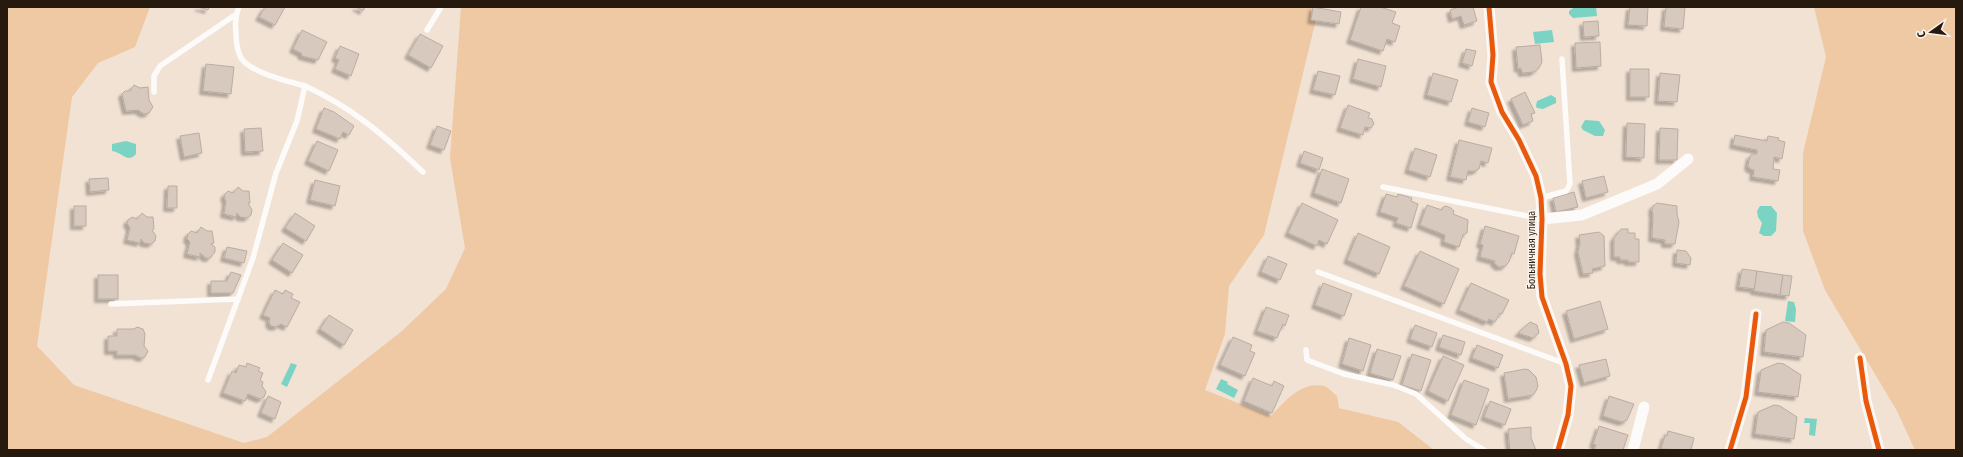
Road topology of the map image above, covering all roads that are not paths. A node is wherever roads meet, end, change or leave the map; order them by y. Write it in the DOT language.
graph roads {
  1 [pos="239,7"];
  2 [pos="441,7"];
  3 [pos="1489,7"];
  4 [pos="235,15"];
  5 [pos="427,30"];
  6 [pos="1562,59"];
  7 [pos="305,86"];
  8 [pos="154,92"];
  9 [pos="1688,160"];
  10 [pos="423,172"];
  11 [pos="1383,187"];
  12 [pos="1541,198"];
  13 [pos="1542,219"];
  14 [pos="1318,272"];
  15 [pos="238,299"];
  16 [pos="111,304"];
  17 [pos="1756,314"];
  18 [pos="1306,350"];
  19 [pos="1860,358"];
  20 [pos="1566,364"];
  21 [pos="208,380"];
  22 [pos="1644,407"];
  23 [pos="1484,450"];
  24 [pos="1558,450"];
  25 [pos="1633,450"];
  26 [pos="1730,450"];
  27 [pos="1879,450"];
  1 -- 4 [label="lane"];
  2 -- 5 [label="lane"];
  3 -- 12 [label="street, Больничная улица"];
  4 -- 7 [label="lane"];
  4 -- 8 [label="lane"];
  6 -- 12 [label="lane"];
  7 -- 10 [label="lane"];
  7 -- 15 [label="lane"];
  9 -- 13 [label="street, Больничная улица"];
  11 -- 13 [label="lane"];
  12 -- 13 [label="street, Больничная улица"];
  13 -- 20 [label="street, Больничная улица"];
  14 -- 20 [label="lane"];
  15 -- 16 [label="lane"];
  15 -- 21 [label="lane"];
  17 -- 26 [label="street"];
  18 -- 23 [label="lane"];
  19 -- 27 [label="street"];
  20 -- 24 [label="street, Больничная улица"];
  22 -- 25 [label="street"];
}
